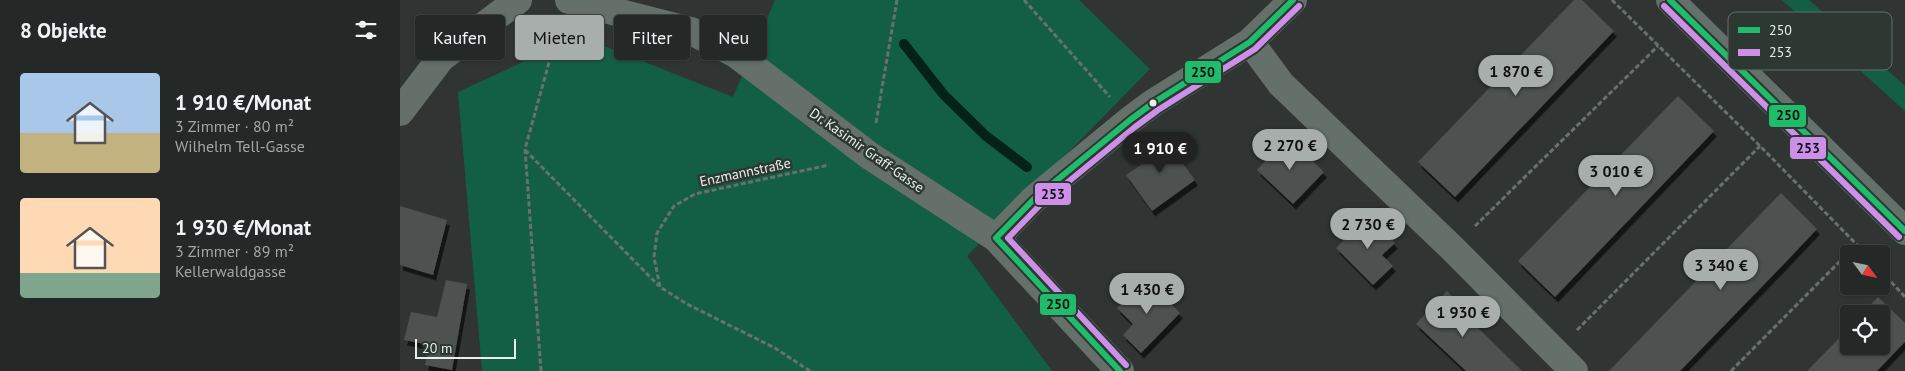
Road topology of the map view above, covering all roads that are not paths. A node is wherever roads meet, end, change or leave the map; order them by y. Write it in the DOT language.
graph roads {
  1 [pos="518,0"];
  2 [pos="570,0"];
  3 [pos="1293,0"];
  4 [pos="1670,0"];
  5 [pos="1250,42"];
  6 [pos="1728,57"];
  7 [pos="1741,70"];
  8 [pos="400,112"];
  9 [pos="1905,231"];
  10 [pos="996,238"];
  11 [pos="1120,371"];
  12 [pos="1574,371"];
  1 -- 8 [label="street"];
  2 -- 10 [label="street, Dr. Kasimir Graff-Gasse"];
  3 -- 5 [label="street"];
  4 -- 6 [label="street"];
  5 -- 10 [label="street"];
  5 -- 12 [label="street"];
  7 -- 9 [label="street"];
  10 -- 11 [label="street, Dr. Kasimir Graff-Gasse"];
}
